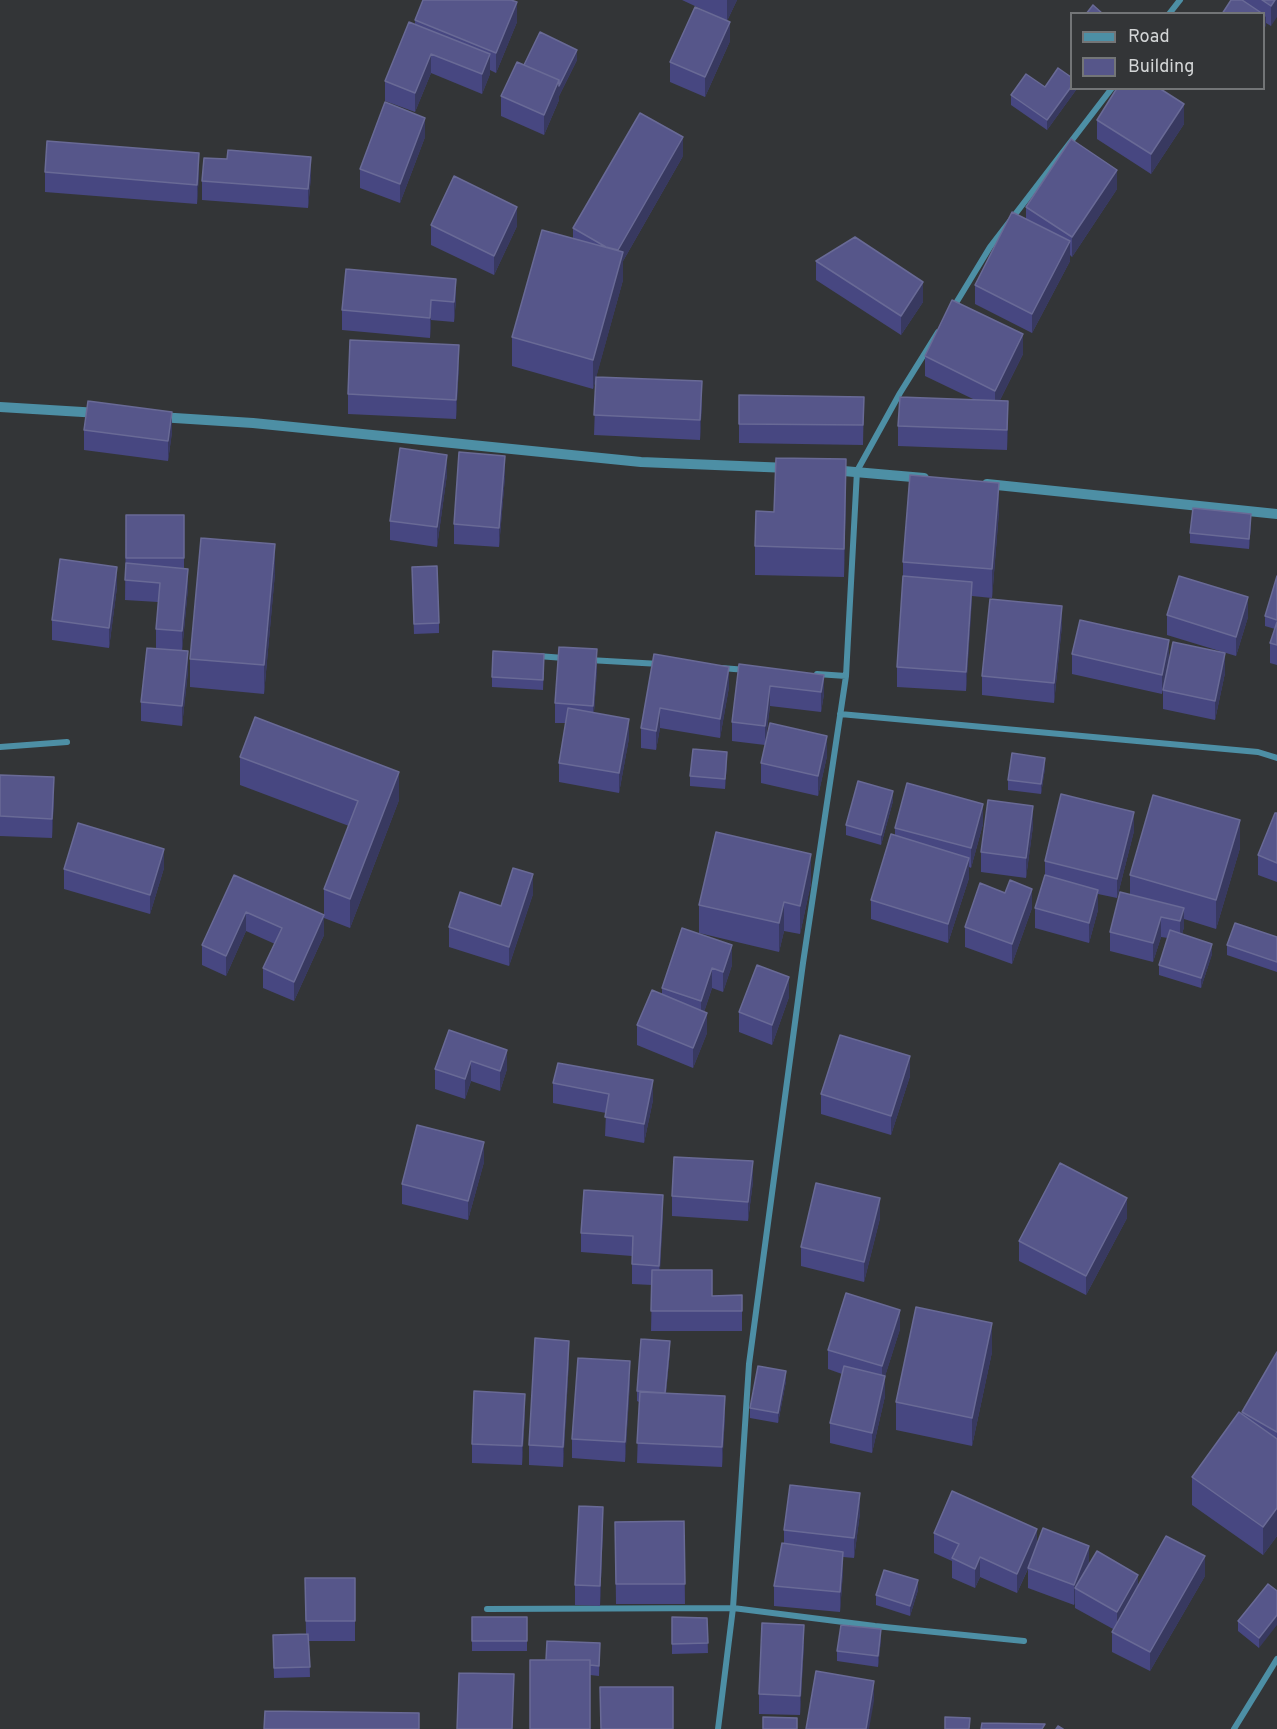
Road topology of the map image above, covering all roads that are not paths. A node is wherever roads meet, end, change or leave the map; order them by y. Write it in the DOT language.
graph roads {
  1 [pos="1180,0"];
  2 [pos="1171,12"];
  3 [pos="1110,90"];
  4 [pos="948,315"];
  5 [pos="942,325"];
  6 [pos="0,407"];
  7 [pos="115,414"];
  8 [pos="150,417"];
  9 [pos="800,469"];
  10 [pos="823,470"];
  11 [pos="857,471"];
  12 [pos="939,480"];
  13 [pos="974,483"];
  14 [pos="1277,514"];
  15 [pos="537,656"];
  16 [pos="572,658"];
  17 [pos="584,659"];
  18 [pos="668,664"];
  19 [pos="715,668"];
  20 [pos="751,670"];
  21 [pos="810,674"];
  22 [pos="846,676"];
  23 [pos="840,714"];
  24 [pos="66,742"];
  25 [pos="0,747"];
  26 [pos="1277,758"];
  27 [pos="733,1608"];
  28 [pos="488,1609"];
  29 [pos="1024,1641"];
  30 [pos="1277,1659"];
  31 [pos="718,1729"];
  32 [pos="1234,1729"];
  1 -- 2 [label="street"];
  3 -- 4 [label="street"];
  5 -- 11 [label="street"];
  6 -- 7 [label="street"];
  8 -- 9 [label="street"];
  10 -- 11 [label="street"];
  11 -- 12 [label="street"];
  11 -- 22 [label="street"];
  13 -- 14 [label="street"];
  15 -- 16 [label="street"];
  17 -- 18 [label="street"];
  19 -- 20 [label="street"];
  21 -- 22 [label="street"];
  22 -- 23 [label="street"];
  23 -- 26 [label="street"];
  23 -- 27 [label="street"];
  24 -- 25 [label="street"];
  27 -- 28 [label="street"];
  27 -- 29 [label="street"];
  27 -- 31 [label="street"];
  30 -- 32 [label="street"];
}
